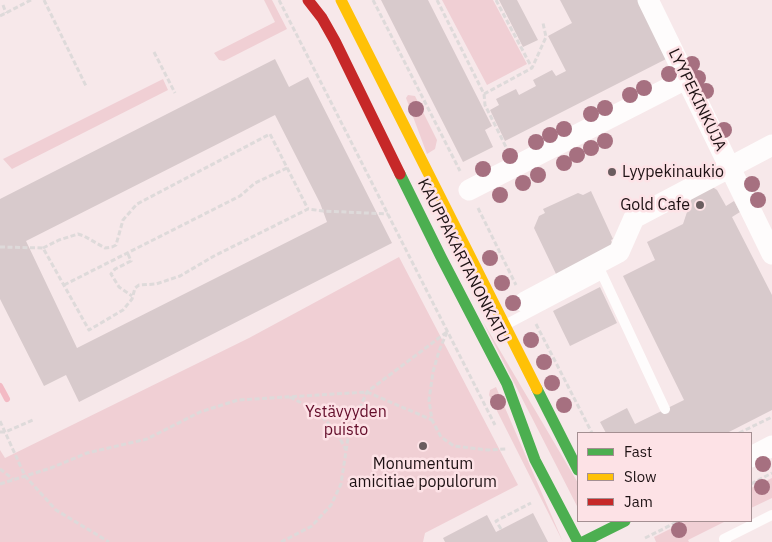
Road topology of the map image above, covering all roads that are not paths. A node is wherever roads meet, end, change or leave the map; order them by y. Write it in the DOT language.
graph roads {
  1 [pos="308,0"];
  2 [pos="341,0"];
  3 [pos="648,0"];
  4 [pos="686,79"];
  5 [pos="763,149"];
  6 [pos="729,167"];
  7 [pos="469,190"];
  8 [pos="772,254"];
  9 [pos="527,307"];
  10 [pos="504,325"];
  11 [pos="665,409"];
  12 [pos="772,446"];
  13 [pos="752,456"];
  14 [pos="577,468"];
  15 [pos="772,515"];
  16 [pos="620,522"];
  17 [pos="606,525"];
  18 [pos="578,542"];
  19 [pos="583,542"];
  20 [pos="615,542"];
  21 [pos="726,542"];
  1 -- 18 [label="main road, KAUPPAKARTANONKATU"];
  2 -- 10 [label="main road, KAUPPAKARTANONKATU"];
  3 -- 4 [label="street, LYYPEKINKUJA"];
  4 -- 6 [label="street, LYYPEKINKUJA"];
  4 -- 7 [label="street"];
  5 -- 6 [label="street"];
  6 -- 8 [label="street, LYYPEKINKUJA"];
  6 -- 9 [label="street"];
  9 -- 10 [label="lane"];
  9 -- 11 [label="lane"];
  10 -- 14 [label="main road, KAUPPAKARTANONKATU"];
  12 -- 13 [label="street"];
  15 -- 21 [label="lane"];
  16 -- 17 [label="main road"];
  17 -- 19 [label="main road"];
  17 -- 20 [label="main road"];
}
